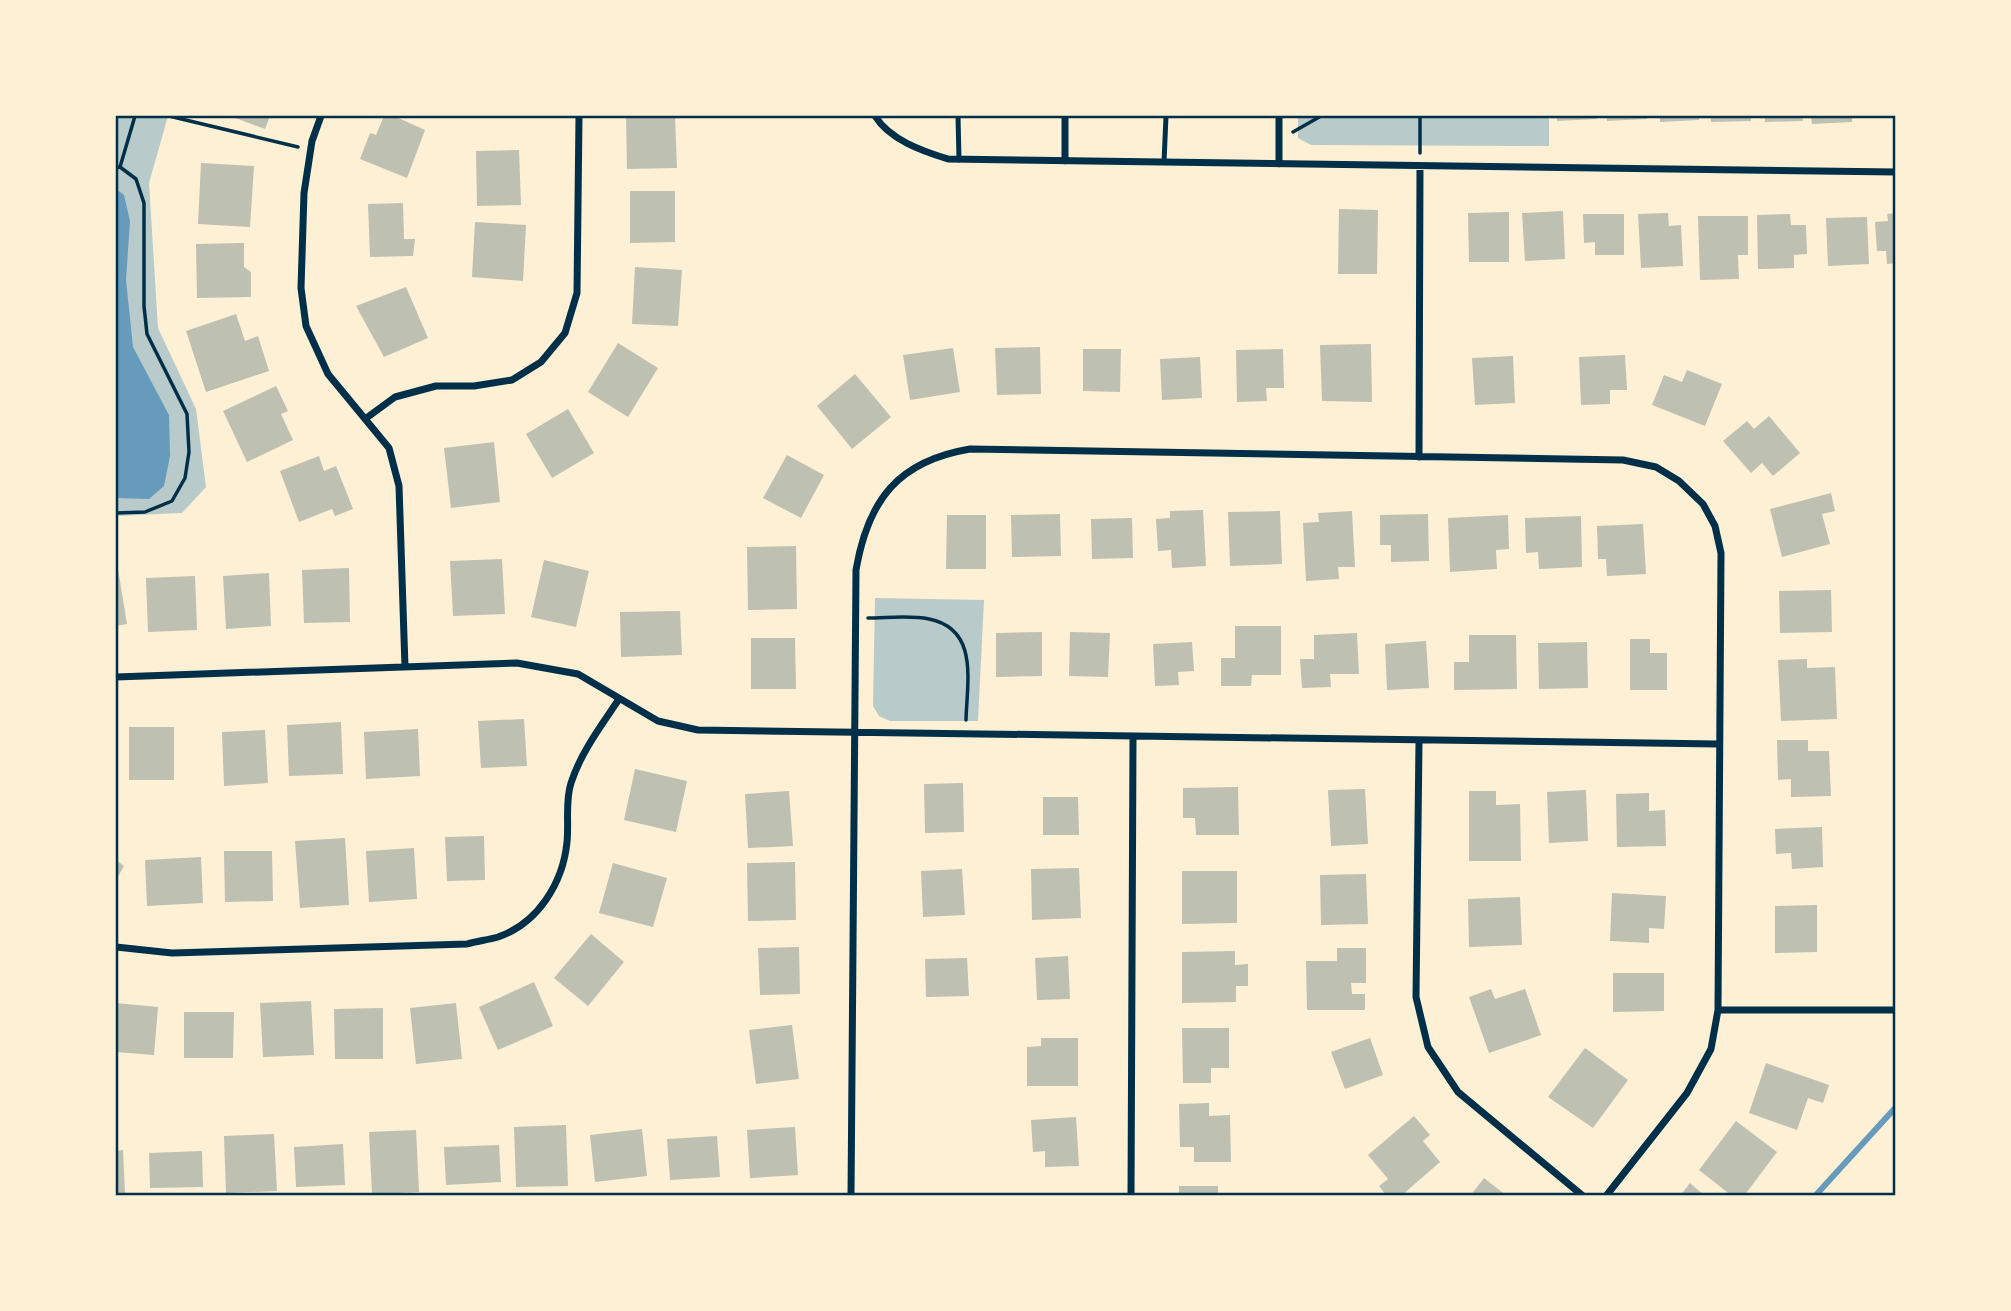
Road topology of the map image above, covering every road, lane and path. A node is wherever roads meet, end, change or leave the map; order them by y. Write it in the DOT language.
graph roads {
  1 [pos="135,116"];
  2 [pos="169,116"];
  3 [pos="321,116"];
  4 [pos="579,116"];
  5 [pos="875,116"];
  6 [pos="958,116"];
  7 [pos="1065,116"];
  8 [pos="1166,116"];
  9 [pos="1279,116"];
  10 [pos="1321,116"];
  11 [pos="1420,116"];
  12 [pos="1279,134"];
  13 [pos="310,150"];
  14 [pos="959,160"];
  15 [pos="1065,161"];
  16 [pos="1164,162"];
  17 [pos="1279,164"];
  18 [pos="1420,166"];
  19 [pos="118,168"];
  20 [pos="1895,172"];
  21 [pos="365,418"];
  22 [pos="1419,457"];
  23 [pos="116,513"];
  24 [pos="856,618"];
  25 [pos="405,667"];
  26 [pos="116,677"];
  27 [pos="619,699"];
  28 [pos="855,732"];
  29 [pos="966,734"];
  30 [pos="1133,737"];
  31 [pos="1419,741"];
  32 [pos="1718,744"];
  33 [pos="116,947"];
  34 [pos="1718,1010"];
  35 [pos="1895,1010"];
  36 [pos="851,1195"];
  37 [pos="1131,1195"];
  38 [pos="1583,1195"];
  39 [pos="1606,1195"];
  1 -- 19 [label="path"];
  2 -- 13 [label="path"];
  3 -- 13 [label="street"];
  4 -- 21 [label="street"];
  5 -- 14 [label="street"];
  6 -- 14 [label="lane"];
  7 -- 15 [label="street"];
  8 -- 16 [label="lane"];
  9 -- 12 [label="street"];
  10 -- 12 [label="path"];
  11 -- 18 [label="path"];
  12 -- 17 [label="street"];
  13 -- 21 [label="street"];
  14 -- 15 [label="street"];
  15 -- 16 [label="street"];
  16 -- 17 [label="street"];
  17 -- 18 [label="street"];
  18 -- 20 [label="street"];
  18 -- 22 [label="street"];
  19 -- 23 [label="path"];
  21 -- 25 [label="street"];
  22 -- 24 [label="street"];
  22 -- 32 [label="street"];
  24 -- 28 [label="street"];
  24 -- 29 [label="path"];
  25 -- 26 [label="street"];
  25 -- 27 [label="street"];
  27 -- 28 [label="street"];
  27 -- 33 [label="street"];
  28 -- 29 [label="street"];
  28 -- 36 [label="street"];
  29 -- 30 [label="street"];
  30 -- 31 [label="street"];
  30 -- 37 [label="street"];
  31 -- 32 [label="street"];
  31 -- 38 [label="street"];
  32 -- 34 [label="street"];
  34 -- 35 [label="street"];
  34 -- 39 [label="street"];
}
